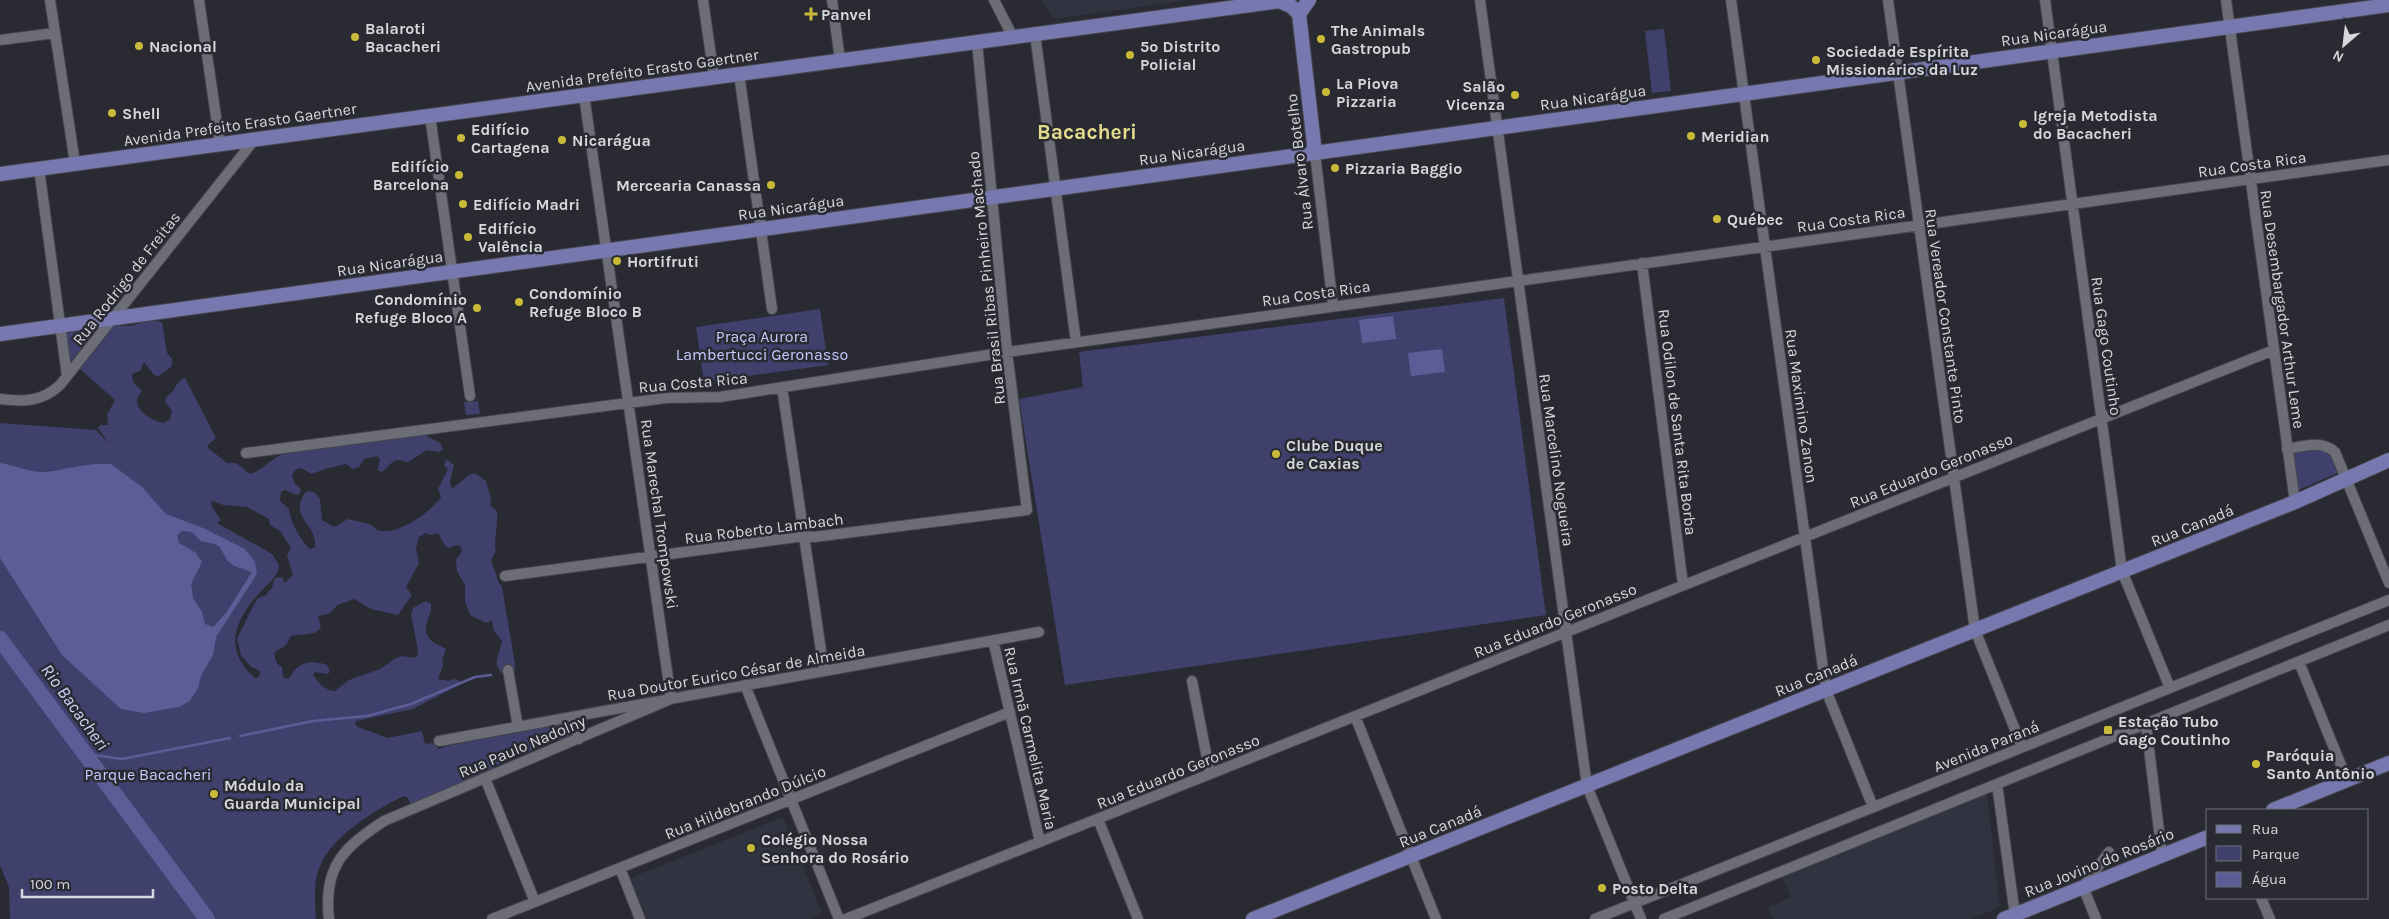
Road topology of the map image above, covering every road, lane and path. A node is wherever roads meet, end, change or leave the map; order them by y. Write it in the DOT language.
graph roads {
  1 [pos="50,0"];
  2 [pos="199,0"];
  3 [pos="703,0"];
  4 [pos="832,0"];
  5 [pos="994,0"];
  6 [pos="1309,0"];
  7 [pos="1480,0"];
  8 [pos="1731,0"];
  9 [pos="1888,0"];
  10 [pos="2045,0"];
  11 [pos="2226,0"];
  12 [pos="1284,1"];
  13 [pos="2389,5"];
  14 [pos="1299,14"];
  15 [pos="2230,26"];
  16 [pos="55,32"];
  17 [pos="1035,34"];
  18 [pos="1013,37"];
  19 [pos="0,40"];
  20 [pos="977,42"];
  21 [pos="2052,51"];
  22 [pos="840,60"];
  23 [pos="1898,72"];
  24 [pos="739,74"];
  25 [pos="714,78"];
  26 [pos="1744,94"];
  27 [pos="584,95"];
  28 [pos="430,116"];
  29 [pos="1497,128"];
  30 [pos="255,140"];
  31 [pos="220,144"];
  32 [pos="1315,153"];
  33 [pos="2389,160"];
  34 [pos="76,164"];
  35 [pos="39,168"];
  36 [pos="0,174"];
  37 [pos="2251,179"];
  38 [pos="1056,189"];
  39 [pos="992,198"];
  40 [pos="2072,204"];
  41 [pos="1919,225"];
  42 [pos="761,229"];
  43 [pos="1765,246"];
  44 [pos="606,250"];
  45 [pos="1642,263"];
  46 [pos="452,272"];
  47 [pos="1518,281"];
  48 [pos="1334,306"];
  49 [pos="772,309"];
  50 [pos="114,318"];
  51 [pos="60,326"];
  52 [pos="0,334"];
  53 [pos="1076,342"];
  54 [pos="2274,350"];
  55 [pos="1007,352"];
  56 [pos="67,376"];
  57 [pos="782,387"];
  58 [pos="470,396"];
  59 [pos="0,399"];
  60 [pos="628,403"];
  61 [pos="2101,419"];
  62 [pos="2287,449"];
  63 [pos="246,453"];
  64 [pos="2389,460"];
  65 [pos="1953,478"];
  66 [pos="2346,478"];
  67 [pos="2295,502"];
  68 [pos="1027,510"];
  69 [pos="804,536"];
  70 [pos="1805,537"];
  71 [pos="651,557"];
  72 [pos="2122,571"];
  73 [pos="505,576"];
  74 [pos="2389,583"];
  75 [pos="1683,585"];
  76 [pos="2389,600"];
  77 [pos="2389,625"];
  78 [pos="1975,630"];
  79 [pos="1039,632"];
  80 [pos="1565,632"];
  81 [pos="993,640"];
  82 [pos="2299,662"];
  83 [pos="508,670"];
  84 [pos="824,671"];
  85 [pos="1192,681"];
  86 [pos="746,685"];
  87 [pos="2170,688"];
  88 [pos="1826,690"];
  89 [pos="671,699"];
  90 [pos="1010,712"];
  91 [pos="1355,716"];
  92 [pos="572,717"];
  93 [pos="2146,724"];
  94 [pos="518,727"];
  95 [pos="580,739"];
  96 [pos="439,741"];
  97 [pos="2022,747"];
  98 [pos="2389,763"];
  99 [pos="1210,774"];
  100 [pos="485,778"];
  101 [pos="2347,780"];
  102 [pos="1997,784"];
  103 [pos="1587,786"];
  104 [pos="791,800"];
  105 [pos="1873,807"];
  106 [pos="2275,809"];
  107 [pos="1098,819"];
  108 [pos="2206,838"];
  109 [pos="1040,842"];
  110 [pos="2109,852"];
  111 [pos="2162,855"];
  112 [pos="1411,856"];
  113 [pos="620,868"];
  114 [pos="2083,887"];
  115 [pos="2261,899"];
  116 [pos="535,902"];
  117 [pos="1634,903"];
  118 [pos="1640,917"];
  119 [pos="2009,917"];
  120 [pos="329,919"];
  121 [pos="492,919"];
  122 [pos="640,919"];
  123 [pos="839,919"];
  124 [pos="846,919"];
  125 [pos="1138,919"];
  126 [pos="1253,919"];
  127 [pos="1436,919"];
  128 [pos="1595,919"];
  129 [pos="1664,919"];
  130 [pos="2096,919"];
  131 [pos="2270,919"];
  1 -- 16 [label="street"];
  2 -- 31 [label="street"];
  3 -- 25 [label="street"];
  4 -- 22 [label="street"];
  5 -- 18 [label="street"];
  6 -- 14 [label="main road"];
  7 -- 29 [label="street, Rua Marcelino Nogueira"];
  8 -- 26 [label="street, Rua Maximino Zanon"];
  9 -- 23 [label="street, Rua Vereador Constante Pinto"];
  10 -- 21 [label="street, Rua Gago Coutinho"];
  11 -- 15 [label="street, Rua Desembargador Arthur Leme"];
  12 -- 14 [label="main road"];
  12 -- 17 [label="main road, Avenida Prefeito Erasto Gaertner"];
  13 -- 15 [label="main road, Rua Nicarágua"];
  14 -- 32 [label="main road, Rua Álvaro Botelho"];
  15 -- 21 [label="main road, Rua Nicarágua"];
  15 -- 37 [label="street, Rua Desembargador Arthur Leme"];
  16 -- 19 [label="street"];
  16 -- 34 [label="street"];
  17 -- 18 [label="main road, Avenida Prefeito Erasto Gaertner"];
  17 -- 38 [label="street"];
  18 -- 20 [label="main road, Avenida Prefeito Erasto Gaertner"];
  20 -- 22 [label="main road, Avenida Prefeito Erasto Gaertner"];
  20 -- 39 [label="street, Rua Brasil Ribas Pinheiro Machado"];
  21 -- 23 [label="main road, Rua Nicarágua"];
  21 -- 40 [label="street, Rua Gago Coutinho"];
  22 -- 24 [label="main road, Avenida Prefeito Erasto Gaertner"];
  23 -- 26 [label="main road, Rua Nicarágua"];
  23 -- 41 [label="street, Rua Vereador Constante Pinto"];
  24 -- 25 [label="main road, Avenida Prefeito Erasto Gaertner"];
  24 -- 42 [label="street"];
  25 -- 27 [label="main road, Avenida Prefeito Erasto Gaertner"];
  26 -- 29 [label="main road, Rua Nicarágua"];
  26 -- 43 [label="street, Rua Maximino Zanon"];
  27 -- 28 [label="main road, Avenida Prefeito Erasto Gaertner"];
  27 -- 44 [label="street, Rua Marechal Trompowski"];
  28 -- 30 [label="main road, Avenida Prefeito Erasto Gaertner"];
  28 -- 46 [label="street"];
  29 -- 32 [label="main road, Rua Nicarágua"];
  29 -- 47 [label="street, Rua Marcelino Nogueira"];
  30 -- 31 [label="main road, Avenida Prefeito Erasto Gaertner"];
  30 -- 50 [label="street, Rua Rodrigo de Freitas"];
  31 -- 34 [label="main road, Avenida Prefeito Erasto Gaertner"];
  32 -- 38 [label="main road, Rua Nicarágua"];
  32 -- 48 [label="street, Rua Álvaro Botelho"];
  33 -- 37 [label="street, Rua Costa Rica"];
  34 -- 35 [label="main road, Avenida Prefeito Erasto Gaertner"];
  35 -- 36 [label="main road, Avenida Prefeito Erasto Gaertner"];
  35 -- 51 [label="street"];
  37 -- 40 [label="street, Rua Costa Rica"];
  37 -- 54 [label="street, Rua Desembargador Arthur Leme"];
  38 -- 39 [label="main road, Rua Nicarágua"];
  38 -- 53 [label="street"];
  39 -- 42 [label="main road, Rua Nicarágua"];
  39 -- 55 [label="street, Rua Brasil Ribas Pinheiro Machado"];
  40 -- 41 [label="street, Rua Costa Rica"];
  40 -- 61 [label="street, Rua Gago Coutinho"];
  41 -- 43 [label="street, Rua Costa Rica"];
  41 -- 65 [label="street, Rua Vereador Constante Pinto"];
  42 -- 44 [label="main road, Rua Nicarágua"];
  42 -- 49 [label="street"];
  43 -- 45 [label="street, Rua Costa Rica"];
  43 -- 70 [label="street, Rua Maximino Zanon"];
  44 -- 46 [label="main road, Rua Nicarágua"];
  44 -- 60 [label="street, Rua Marechal Trompowski"];
  45 -- 47 [label="street, Rua Costa Rica"];
  45 -- 75 [label="street, Rua Odilon de Santa Rita Borba"];
  46 -- 50 [label="main road, Rua Nicarágua"];
  46 -- 58 [label="street"];
  47 -- 48 [label="street, Rua Costa Rica"];
  47 -- 80 [label="street, Rua Marcelino Nogueira"];
  48 -- 53 [label="street, Rua Costa Rica"];
  50 -- 51 [label="main road, Rua Nicarágua"];
  50 -- 56 [label="street, Rua Rodrigo de Freitas"];
  51 -- 52 [label="main road, Rua Nicarágua"];
  51 -- 56 [label="street"];
  53 -- 55 [label="street, Rua Costa Rica"];
  54 -- 61 [label="street, Rua Eduardo Geronasso"];
  54 -- 62 [label="street, Rua Desembargador Arthur Leme"];
  55 -- 57 [label="street, Rua Costa Rica"];
  55 -- 68 [label="street, Rua Brasil Ribas Pinheiro Machado"];
  56 -- 59 [label="street, Rua Rodrigo de Freitas"];
  57 -- 60 [label="street, Rua Costa Rica"];
  57 -- 69 [label="street"];
  60 -- 63 [label="street, Rua Costa Rica"];
  60 -- 71 [label="street, Rua Marechal Trompowski"];
  61 -- 65 [label="street, Rua Eduardo Geronasso"];
  61 -- 72 [label="street, Rua Gago Coutinho"];
  62 -- 66 [label="street"];
  62 -- 67 [label="street, Rua Desembargador Arthur Leme"];
  64 -- 66 [label="main road, Rua Canadá"];
  65 -- 70 [label="street, Rua Eduardo Geronasso"];
  65 -- 78 [label="street, Rua Vereador Constante Pinto"];
  66 -- 67 [label="main road, Rua Canadá"];
  66 -- 74 [label="street"];
  67 -- 72 [label="main road, Rua Canadá"];
  68 -- 69 [label="street, Rua Roberto Lambach"];
  69 -- 71 [label="street, Rua Roberto Lambach"];
  69 -- 84 [label="street"];
  70 -- 75 [label="street, Rua Eduardo Geronasso"];
  70 -- 88 [label="street, Rua Maximino Zanon"];
  71 -- 73 [label="street, Rua Roberto Lambach"];
  71 -- 89 [label="street, Rua Marechal Trompowski"];
  72 -- 78 [label="main road, Rua Canadá"];
  72 -- 87 [label="street, Rua Gago Coutinho"];
  75 -- 80 [label="street, Rua Eduardo Geronasso"];
  76 -- 87 [label="street, Avenida Paraná"];
  77 -- 82 [label="street"];
  78 -- 88 [label="main road, Rua Canadá"];
  78 -- 97 [label="street, Rua Vereador Constante Pinto"];
  79 -- 81 [label="street, Rua Doutor Eurico César de Almeida"];
  80 -- 91 [label="street, Rua Eduardo Geronasso"];
  80 -- 103 [label="street, Rua Marcelino Nogueira"];
  81 -- 84 [label="street, Rua Doutor Eurico César de Almeida"];
  81 -- 90 [label="street, Rua Irmã Carmelita Maria"];
  82 -- 93 [label="street"];
  82 -- 101 [label="street"];
  83 -- 94 [label="street"];
  84 -- 86 [label="street, Rua Doutor Eurico César de Almeida"];
  85 -- 99 [label="street"];
  86 -- 89 [label="street, Rua Doutor Eurico César de Almeida"];
  86 -- 104 [label="street"];
  87 -- 97 [label="street, Avenida Paraná"];
  88 -- 103 [label="main road, Rua Canadá"];
  88 -- 105 [label="street, Rua Maximino Zanon"];
  89 -- 92 [label="street, Rua Doutor Eurico César de Almeida"];
  89 -- 95 [label="street, Rua Paulo Nadolny"];
  90 -- 104 [label="street, Rua Hildebrando Dúlcio"];
  90 -- 109 [label="street, Rua Irmã Carmelita Maria"];
  91 -- 99 [label="street, Rua Eduardo Geronasso"];
  91 -- 112 [label="street"];
  92 -- 94 [label="street, Rua Doutor Eurico César de Almeida"];
  92 -- 95 [label="street"];
  93 -- 102 [label="street"];
  93 -- 111 [label="street"];
  94 -- 96 [label="street, Rua Doutor Eurico César de Almeida"];
  95 -- 100 [label="street, Rua Paulo Nadolny"];
  97 -- 105 [label="street, Avenida Paraná"];
  98 -- 101 [label="main road"];
  99 -- 107 [label="street, Rua Eduardo Geronasso"];
  100 -- 116 [label="street"];
  100 -- 120 [label="street, Rua Paulo Nadolny"];
  101 -- 106 [label="main road"];
  102 -- 119 [label="street"];
  102 -- 129 [label="street"];
  103 -- 112 [label="main road, Rua Canadá"];
  103 -- 117 [label="street, Rua Marcelino Nogueira"];
  104 -- 113 [label="street, Rua Hildebrando Dúlcio"];
  104 -- 123 [label="street"];
  105 -- 117 [label="street, Avenida Paraná"];
  107 -- 109 [label="street, Rua Eduardo Geronasso"];
  107 -- 125 [label="street"];
  108 -- 111 [label="main road, Rua Jovino do Rosário"];
  109 -- 124 [label="street, Rua Eduardo Geronasso"];
  110 -- 114 [label="street"];
  111 -- 114 [label="main road, Rua Jovino do Rosário"];
  112 -- 126 [label="main road, Rua Canadá"];
  112 -- 127 [label="street"];
  113 -- 116 [label="street, Rua Hildebrando Dúlcio"];
  113 -- 122 [label="street"];
  114 -- 119 [label="main road, Rua Jovino do Rosário"];
  114 -- 130 [label="street"];
  115 -- 131 [label="street"];
  116 -- 121 [label="street, Rua Hildebrando Dúlcio"];
  117 -- 118 [label="street, Rua Marcelino Nogueira"];
  117 -- 128 [label="street, Avenida Paraná"];
}
